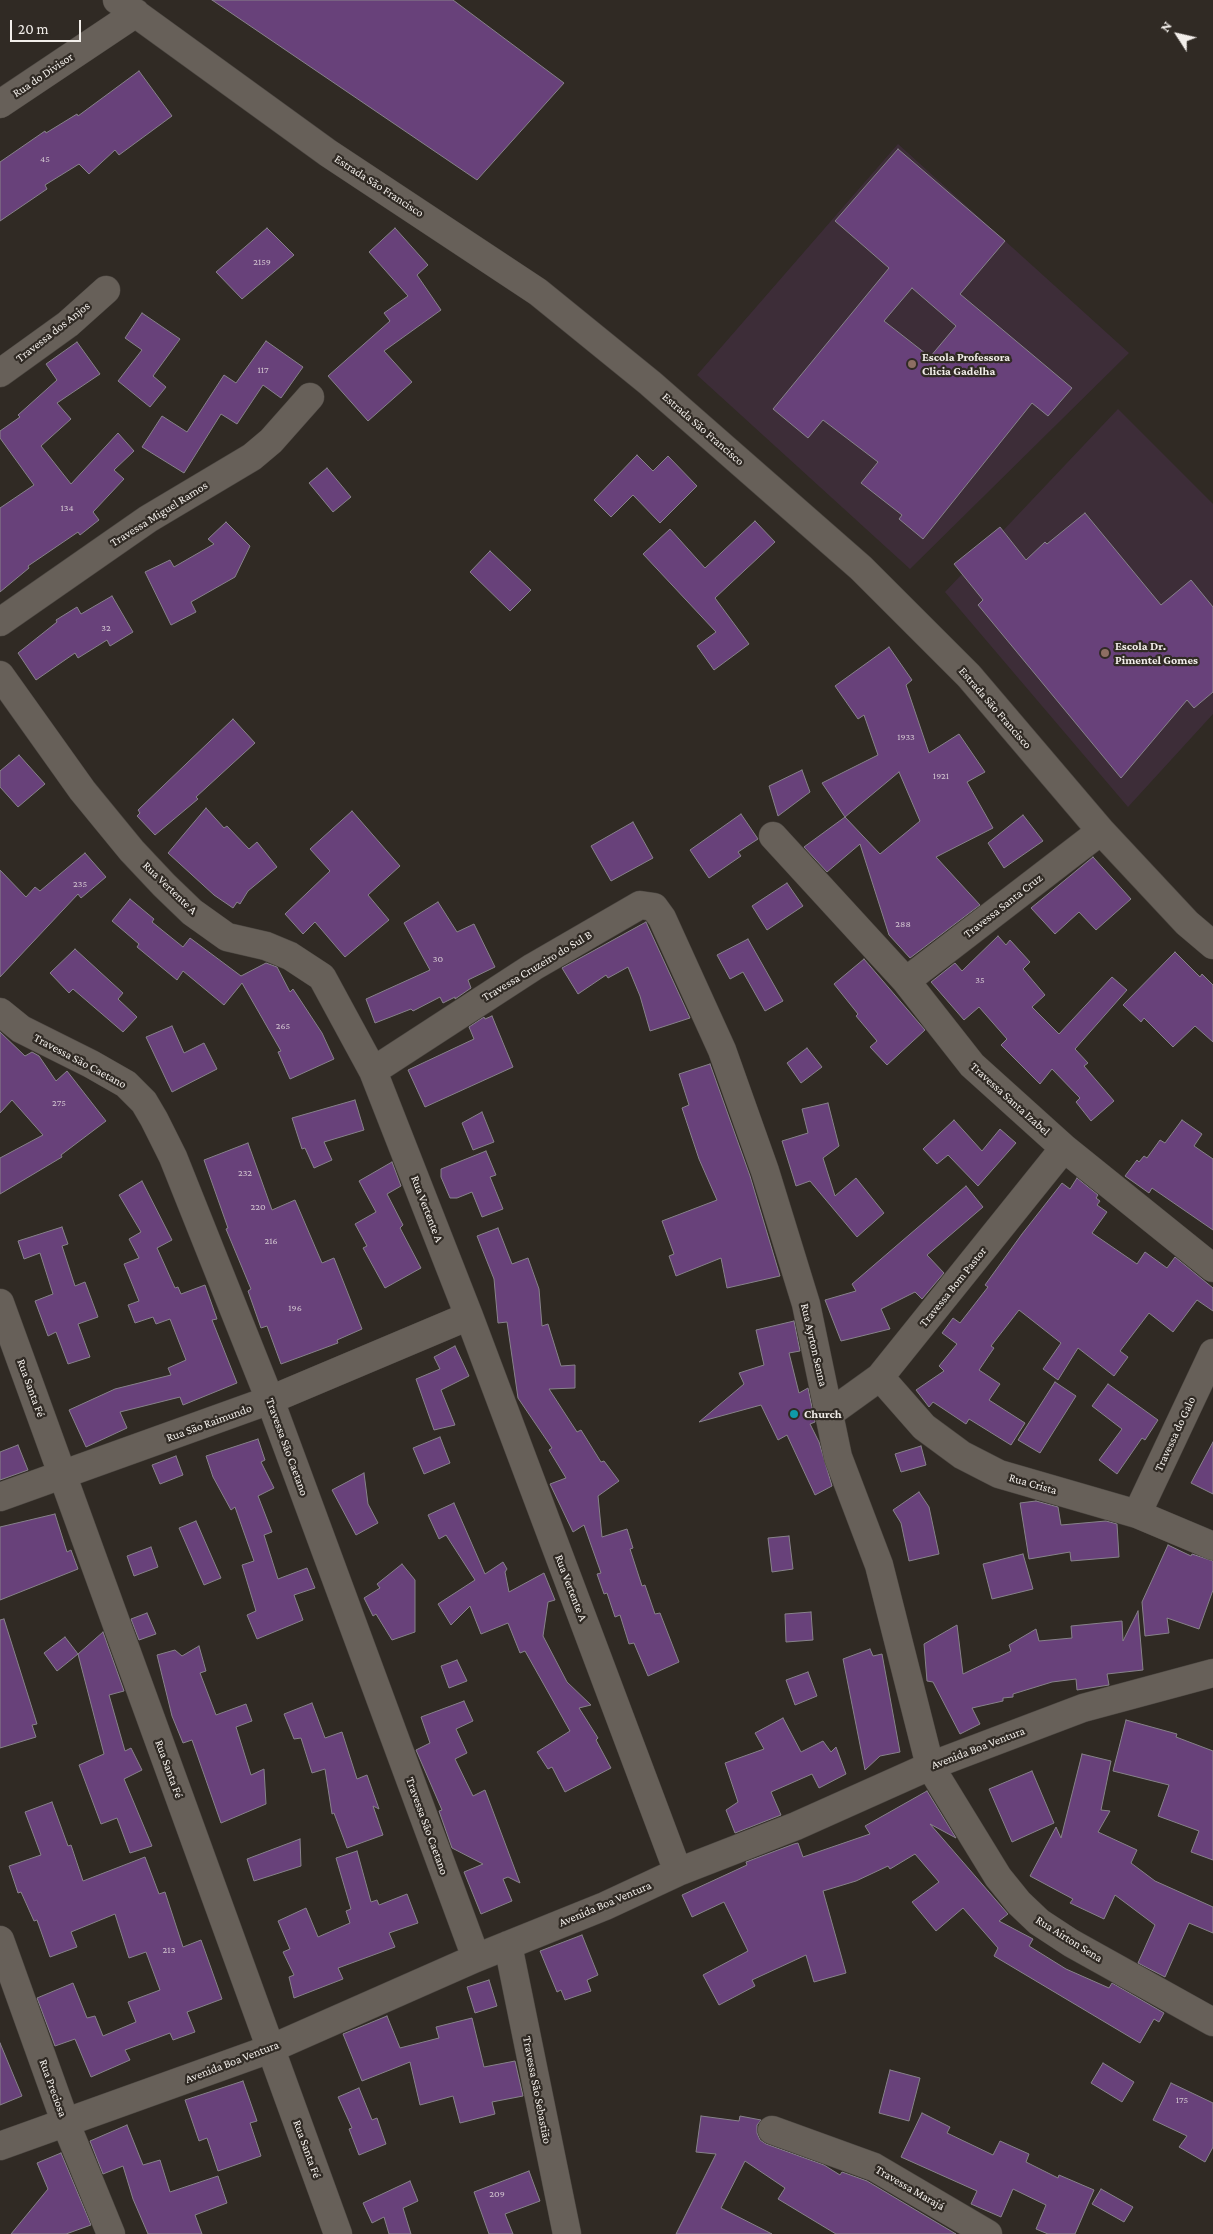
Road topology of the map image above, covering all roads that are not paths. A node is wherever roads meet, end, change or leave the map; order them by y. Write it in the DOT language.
graph roads {
  1 [pos="126,6"];
  2 [pos="0,104"];
  3 [pos="106,290"];
  4 [pos="0,373"];
  5 [pos="310,397"];
  6 [pos="0,622"];
  7 [pos="0,675"];
  8 [pos="1101,831"];
  9 [pos="773,836"];
  10 [pos="1213,945"];
  11 [pos="682,961"];
  12 [pos="906,981"];
  13 [pos="0,1012"];
  14 [pos="373,1071"];
  15 [pos="1064,1148"];
  16 [pos="1213,1268"];
  17 [pos="0,1303"];
  18 [pos="469,1316"];
  19 [pos="1213,1353"];
  20 [pos="880,1377"];
  21 [pos="270,1400"];
  22 [pos="830,1413"];
  23 [pos="63,1476"];
  24 [pos="0,1497"];
  25 [pos="1137,1514"];
  26 [pos="1213,1546"];
  27 [pos="1213,1673"];
  28 [pos="930,1766"];
  29 [pos="678,1872"];
  30 [pos="0,1940"];
  31 [pos="508,1945"];
  32 [pos="476,1958"];
  33 [pos="1213,2022"];
  34 [pos="270,2048"];
  35 [pos="66,2124"];
  36 [pos="772,2130"];
  37 [pos="0,2146"];
  38 [pos="111,2234"];
  39 [pos="338,2234"];
  40 [pos="567,2234"];
  41 [pos="988,2234"];
  1 -- 2 [label="street, Rua do Divisor"];
  1 -- 8 [label="street, Estrada São Francisco"];
  3 -- 4 [label="street, Travessa dos Anjos"];
  5 -- 6 [label="street, Travessa Miguel Ramos"];
  7 -- 14 [label="street, Rua Vertente A"];
  8 -- 10 [label="street, Estrada São Francisco"];
  8 -- 12 [label="street, Travessa Santa Cruz"];
  9 -- 12 [label="street, Travessa Santa Izabel"];
  11 -- 14 [label="street, Travessa Cruzeiro do Sul B"];
  11 -- 22 [label="street, Rua Ayrton Senna"];
  12 -- 15 [label="street, Travessa Santa Izabel"];
  13 -- 21 [label="street, Travessa São Caetano"];
  14 -- 18 [label="street, Rua Vertente A"];
  15 -- 16 [label="street, Travessa Santa Izabel"];
  15 -- 20 [label="street, Travessa Bom Pastor"];
  17 -- 23 [label="street, Rua Santa Fé"];
  18 -- 21 [label="street, Rua São Raimundo"];
  18 -- 29 [label="street, Rua Vertente A"];
  19 -- 25 [label="street, Travessa do Galo"];
  20 -- 22 [label="street, Travessa Bom Pastor"];
  20 -- 25 [label="street, Rua Crista"];
  21 -- 23 [label="street, Rua São Raimundo"];
  21 -- 32 [label="street, Travessa São Caetano"];
  22 -- 28 [label="street, Rua Ayrton Senna"];
  23 -- 24 [label="street, Rua São Raimundo"];
  23 -- 34 [label="street, Rua Santa Fé"];
  25 -- 26 [label="street, Rua Crista"];
  27 -- 28 [label="street, Avenida Boa Ventura"];
  28 -- 29 [label="street, Avenida Boa Ventura"];
  28 -- 33 [label="street, Rua Airton Sena"];
  29 -- 31 [label="street, Avenida Boa Ventura"];
  30 -- 35 [label="street, Rua Preciosa"];
  31 -- 32 [label="street, Avenida Boa Ventura"];
  31 -- 40 [label="street, Travessa São Sebastião"];
  32 -- 34 [label="street, Avenida Boa Ventura"];
  34 -- 35 [label="street, Avenida Boa Ventura"];
  34 -- 39 [label="street, Rua Santa Fé"];
  35 -- 37 [label="street, Avenida Boa Ventura"];
  35 -- 38 [label="street, Rua Preciosa"];
  36 -- 41 [label="street, Travessa Marajá"];
}
